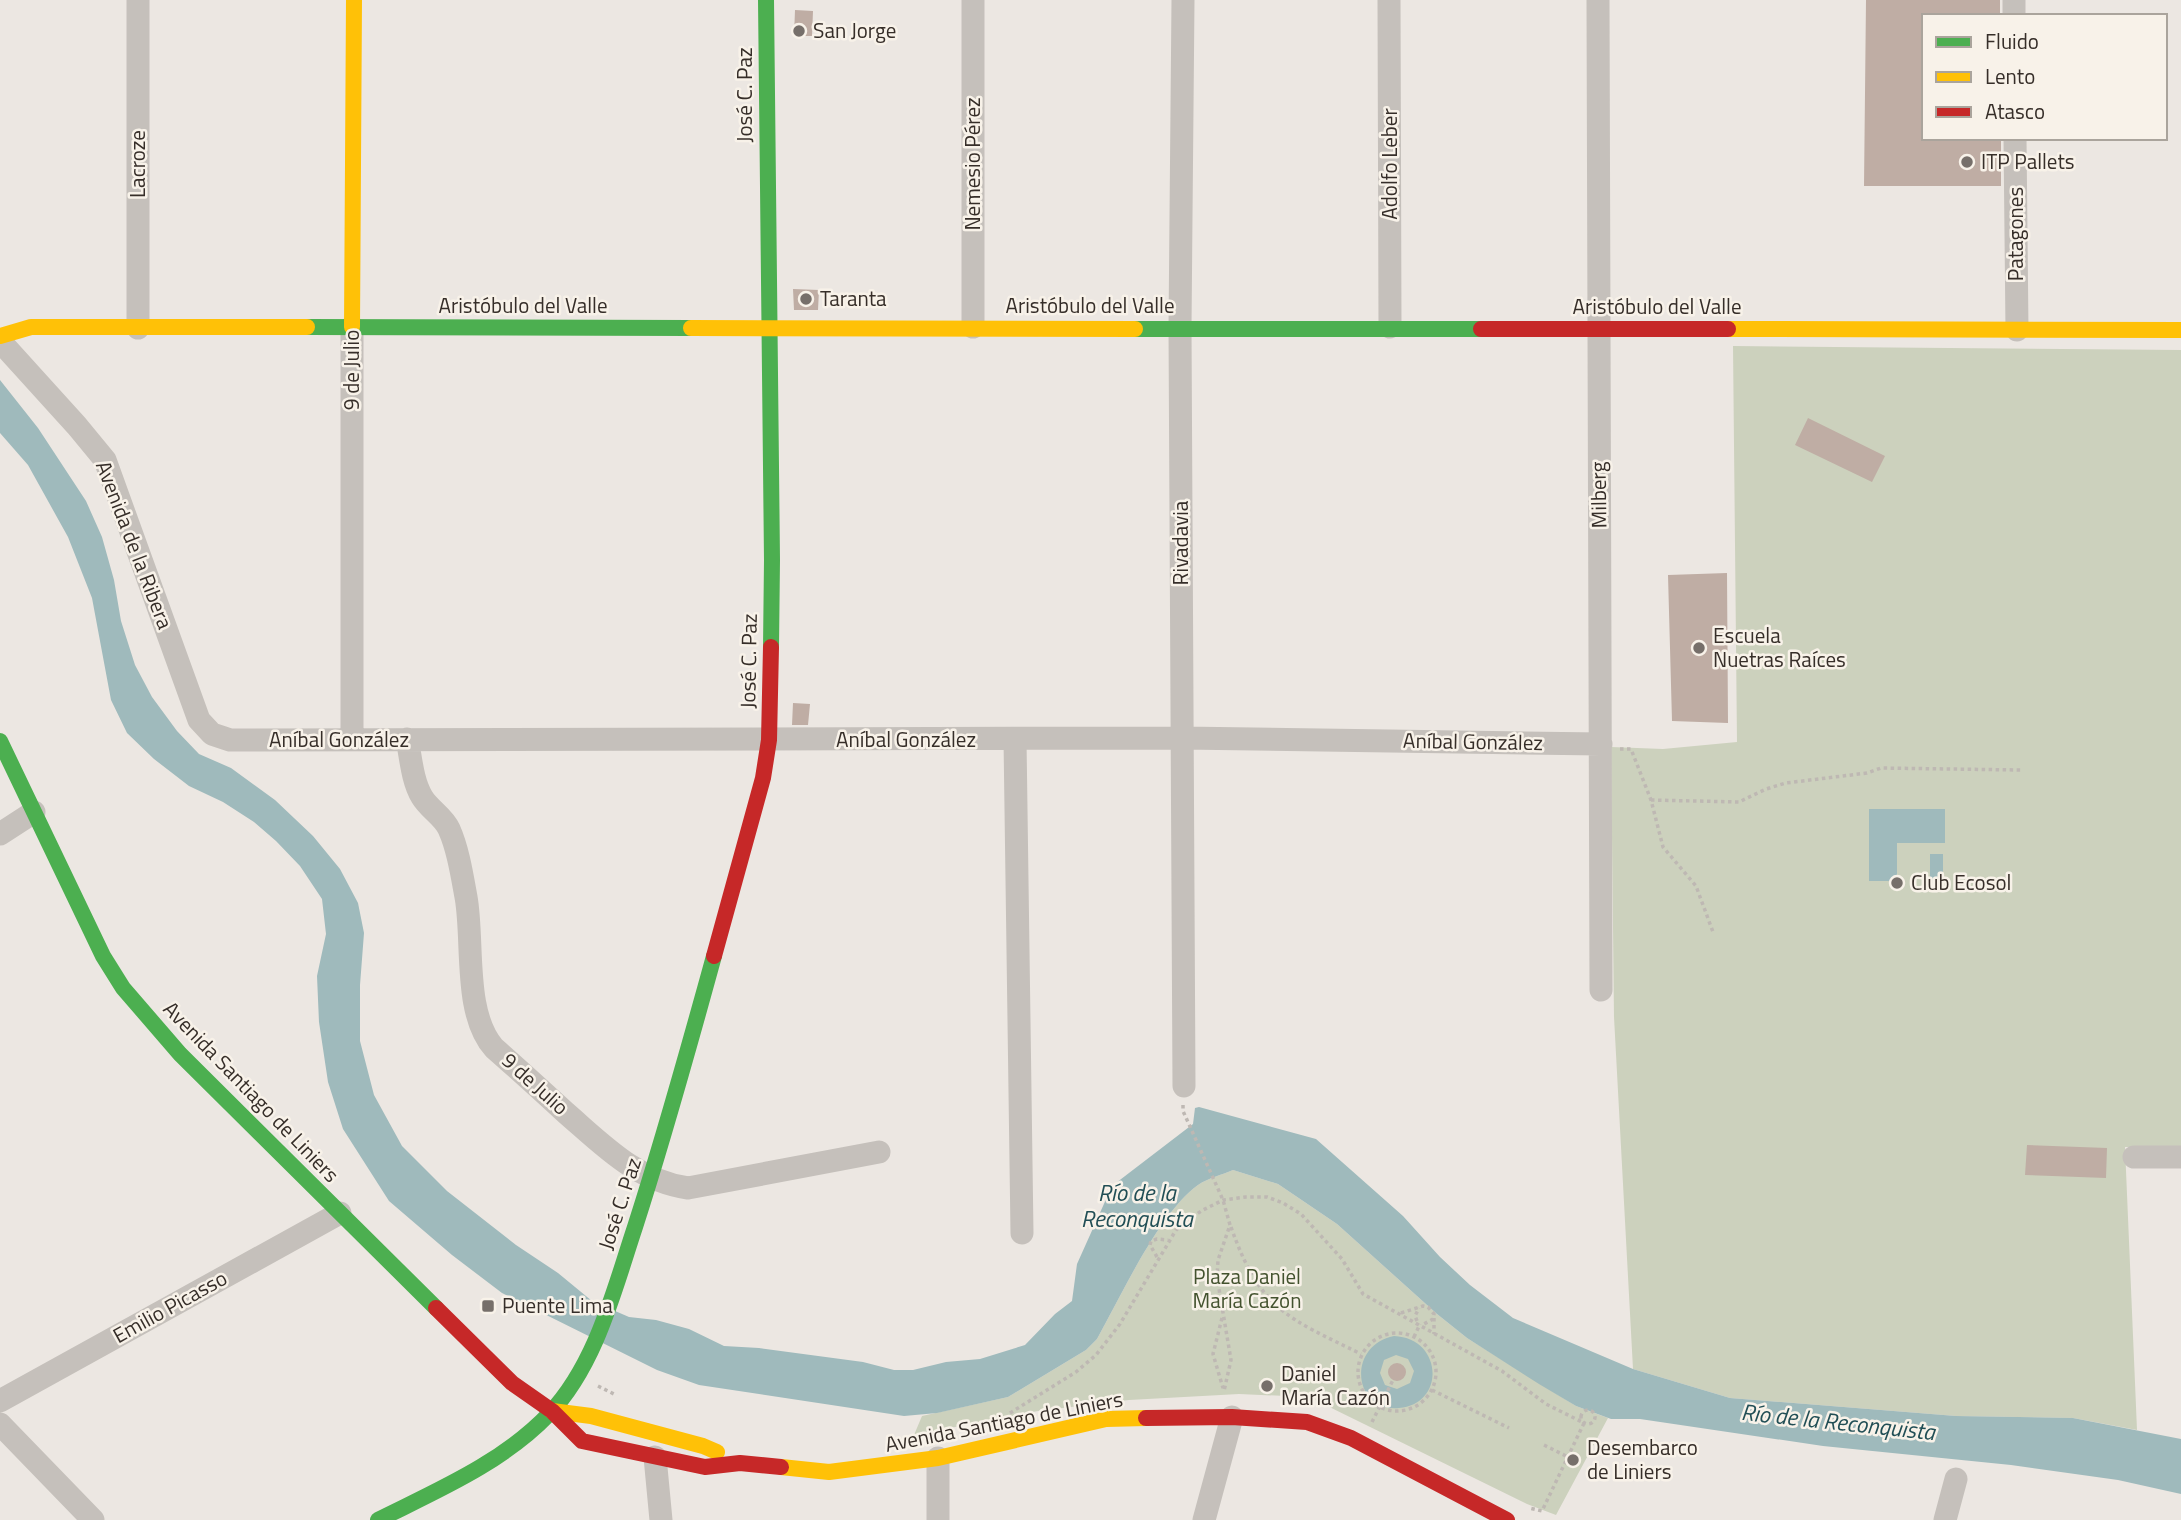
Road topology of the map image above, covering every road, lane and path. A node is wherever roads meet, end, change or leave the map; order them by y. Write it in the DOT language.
graph roads {
  1 [pos="138,0"];
  2 [pos="354,0"];
  3 [pos="766,0"];
  4 [pos="973,0"];
  5 [pos="1183,0"];
  6 [pos="1389,0"];
  7 [pos="1598,0"];
  8 [pos="2015,140"];
  9 [pos="352,327"];
  10 [pos="768,327"];
  11 [pos="973,327"];
  12 [pos="1181,327"];
  13 [pos="1390,327"];
  14 [pos="138,328"];
  15 [pos="1598,328"];
  16 [pos="2017,330"];
  17 [pos="2181,330"];
  18 [pos="0,338"];
  19 [pos="212,734"];
  20 [pos="1182,738"];
  21 [pos="1015,739"];
  22 [pos="352,740"];
  23 [pos="407,740"];
  24 [pos="769,740"];
  25 [pos="0,741"];
  26 [pos="1601,744"];
  27 [pos="2021,770"];
  28 [pos="1651,800"];
  29 [pos="34,812"];
  30 [pos="0,834"];
  31 [pos="1713,932"];
  32 [pos="1601,990"];
  33 [pos="1184,1086"];
  34 [pos="1183,1111"];
  35 [pos="879,1152"];
  36 [pos="2134,1157"];
  37 [pos="2181,1157"];
  38 [pos="651,1178"];
  39 [pos="1223,1200"];
  40 [pos="340,1213"];
  41 [pos="1230,1225"];
  42 [pos="1022,1233"];
  43 [pos="1168,1240"];
  44 [pos="1158,1257"];
  45 [pos="1419,1308"];
  46 [pos="1401,1313"];
  47 [pos="1434,1314"];
  48 [pos="1222,1317"];
  49 [pos="1420,1324"];
  50 [pos="1434,1334"];
  51 [pos="1415,1337"];
  52 [pos="1361,1354"];
  53 [pos="576,1376"];
  54 [pos="1391,1383"];
  55 [pos="1224,1390"];
  56 [pos="1432,1390"];
  57 [pos="622,1398"];
  58 [pos="0,1401"];
  59 [pos="1380,1406"];
  60 [pos="552,1411"];
  61 [pos="1004,1416"];
  62 [pos="1232,1416"];
  63 [pos="1584,1423"];
  64 [pos="0,1424"];
  65 [pos="1509,1428"];
  66 [pos="1368,1430"];
  67 [pos="1544,1445"];
  68 [pos="656,1457"];
  69 [pos="1568,1457"];
  70 [pos="938,1458"];
  71 [pos="740,1463"];
  72 [pos="1956,1479"];
  73 [pos="1524,1514"];
  74 [pos="93,1520"];
  75 [pos="378,1520"];
  76 [pos="661,1520"];
  77 [pos="939,1520"];
  78 [pos="1204,1520"];
  79 [pos="1507,1520"];
  80 [pos="1945,1520"];
  1 -- 14 [label="street, Lacroze"];
  2 -- 9 [label="street, 9 de Julio"];
  3 -- 10 [label="street, José C. Paz"];
  4 -- 11 [label="street, Nemesio Pérez"];
  5 -- 12 [label="street, Rivadavia"];
  6 -- 13 [label="street, Adolfo Leber"];
  7 -- 15 [label="street, Milberg"];
  8 -- 16 [label="street, Patagones"];
  9 -- 10 [label="street, Aristóbulo del Valle"];
  9 -- 14 [label="street, Aristóbulo del Valle"];
  9 -- 22 [label="street, 9 de Julio"];
  10 -- 11 [label="street, Aristóbulo del Valle"];
  10 -- 24 [label="street, José C. Paz"];
  11 -- 12 [label="street, Aristóbulo del Valle"];
  12 -- 13 [label="street, Aristóbulo del Valle"];
  12 -- 20 [label="street, Rivadavia"];
  13 -- 15 [label="street, Aristóbulo del Valle"];
  14 -- 18 [label="street, Aristóbulo del Valle"];
  15 -- 16 [label="street, Aristóbulo del Valle"];
  15 -- 26 [label="street, Milberg"];
  16 -- 17 [label="street, Aristóbulo del Valle"];
  18 -- 19 [label="street, Avenida de la Ribera"];
  19 -- 22 [label="street, Aníbal González"];
  20 -- 21 [label="street, Aníbal González"];
  20 -- 26 [label="street, Aníbal González"];
  20 -- 33 [label="street, Rivadavia"];
  21 -- 24 [label="street, Aníbal González"];
  21 -- 42 [label="street"];
  22 -- 23 [label="street, Aníbal González"];
  23 -- 24 [label="street, Aníbal González"];
  23 -- 38 [label="street, 9 de Julio"];
  24 -- 38 [label="street, José C. Paz"];
  25 -- 29 [label="street, Avenida Santiago de Liniers"];
  26 -- 28 [label="path"];
  26 -- 32 [label="street, Milberg"];
  27 -- 28 [label="path"];
  28 -- 31 [label="path"];
  29 -- 30 [label="street"];
  29 -- 40 [label="street, Avenida Santiago de Liniers"];
  34 -- 39 [label="path"];
  35 -- 38 [label="street, 9 de Julio"];
  36 -- 37 [label="street"];
  38 -- 53 [label="street, José C. Paz"];
  39 -- 41 [label="path"];
  39 -- 43 [label="path"];
  39 -- 46 [label="path"];
  40 -- 58 [label="street, Emilio Picasso"];
  40 -- 60 [label="street, Avenida Santiago de Liniers"];
  41 -- 48 [label="path"];
  41 -- 52 [label="path"];
  43 -- 44 [label="path"];
  43 -- 44 [label="path"];
  44 -- 61 [label="path"];
  45 -- 46 [label="path"];
  45 -- 47 [label="path"];
  45 -- 49 [label="path"];
  46 -- 49 [label="path"];
  47 -- 49 [label="path"];
  47 -- 50 [label="path"];
  48 -- 55 [label="path"];
  48 -- 55 [label="path"];
  49 -- 50 [label="path"];
  49 -- 51 [label="path"];
  50 -- 63 [label="path"];
  51 -- 52 [label="path"];
  51 -- 56 [label="path"];
  52 -- 59 [label="path"];
  53 -- 57 [label="path"];
  53 -- 60 [label="street"];
  54 -- 59 [label="path"];
  55 -- 62 [label="path"];
  56 -- 59 [label="path"];
  56 -- 65 [label="path"];
  59 -- 66 [label="path"];
  60 -- 68 [label="street, Avenida Santiago de Liniers"];
  60 -- 71 [label="street, Avenida Santiago de Liniers"];
  60 -- 75 [label="street"];
  62 -- 70 [label="street, Avenida Santiago de Liniers"];
  62 -- 78 [label="street"];
  62 -- 79 [label="street, Avenida Santiago de Liniers"];
  63 -- 63 [label="path"];
  63 -- 69 [label="path"];
  64 -- 74 [label="street"];
  67 -- 69 [label="path"];
  68 -- 71 [label="street, Avenida Santiago de Liniers"];
  68 -- 76 [label="street"];
  69 -- 73 [label="path"];
  70 -- 71 [label="street, Avenida Santiago de Liniers"];
  70 -- 77 [label="street"];
  72 -- 80 [label="street"];
}
